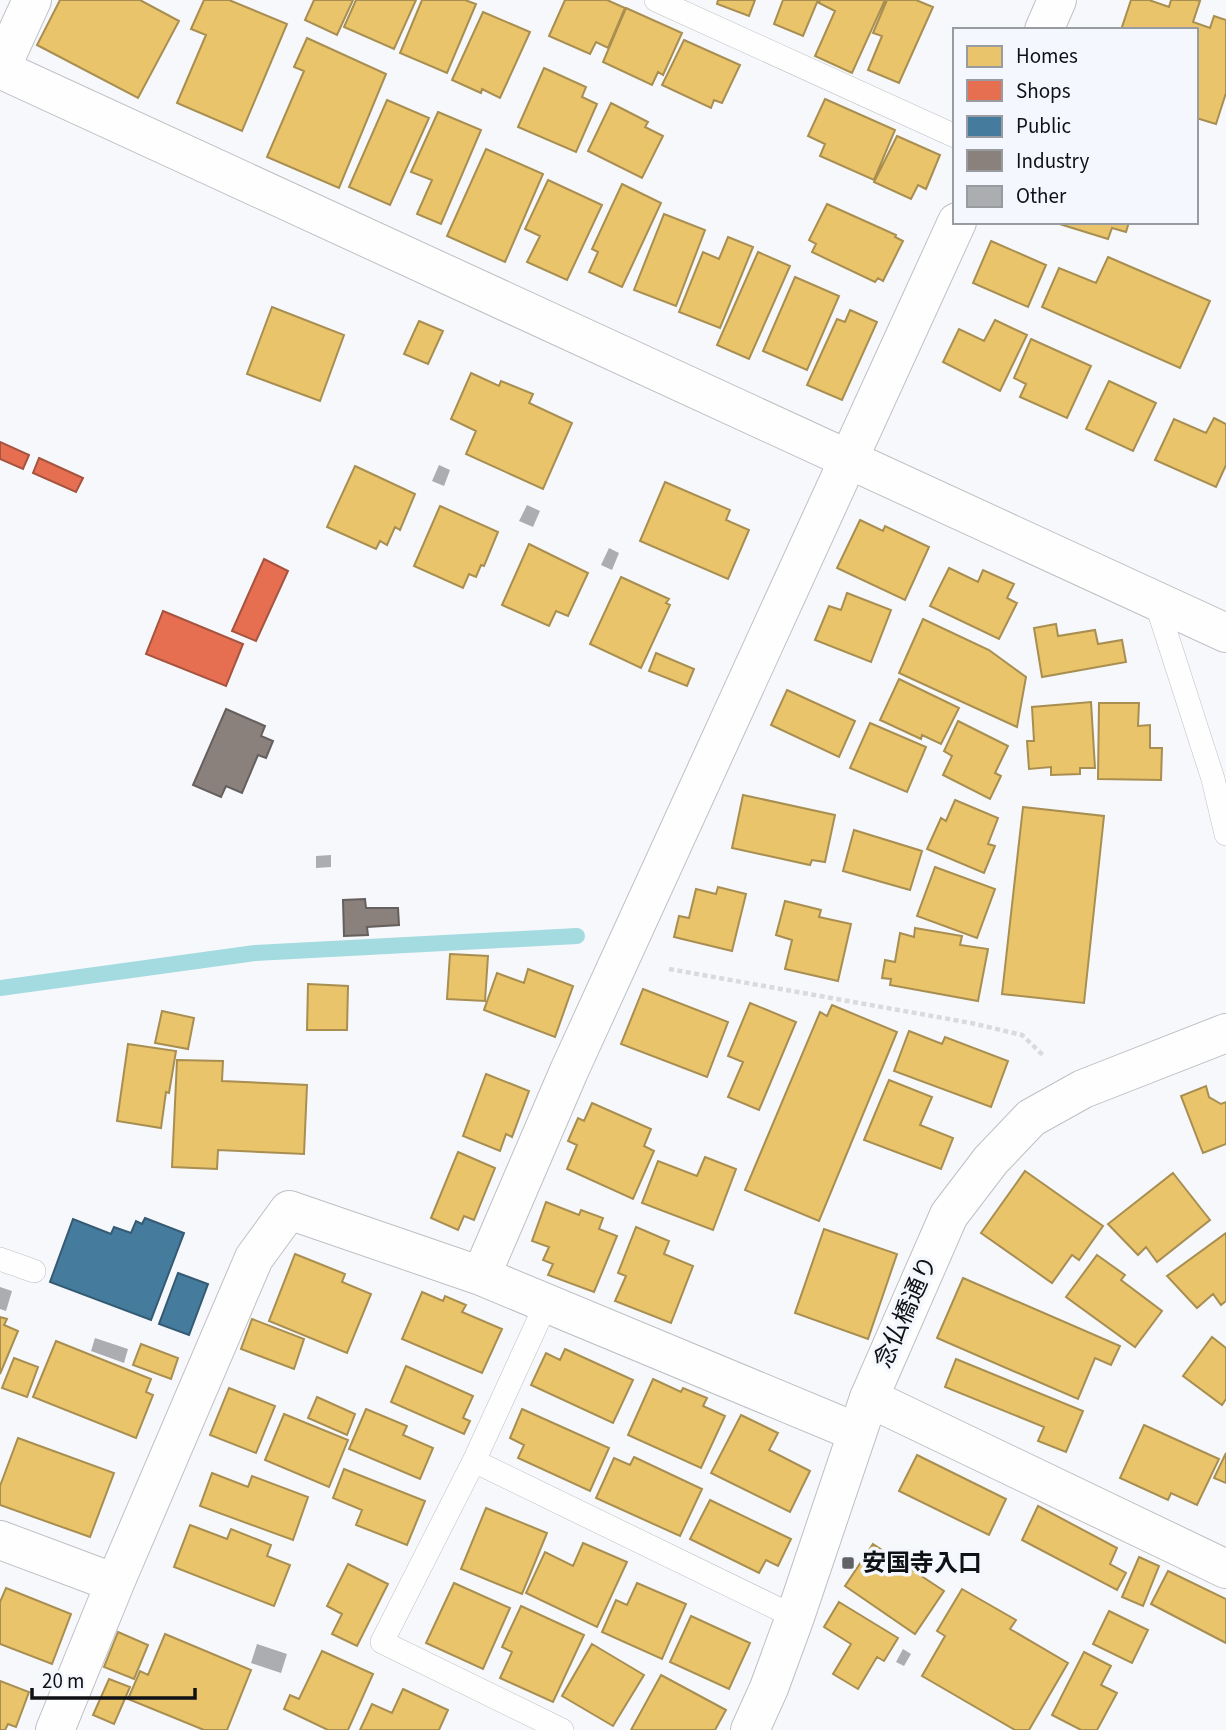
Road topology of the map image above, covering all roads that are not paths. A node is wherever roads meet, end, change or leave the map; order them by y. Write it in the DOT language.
graph roads {
  1 [pos="32,0"];
  2 [pos="656,0"];
  3 [pos="1057,0"];
  4 [pos="1045,28"];
  5 [pos="0,69"];
  6 [pos="953,135"];
  7 [pos="956,224"];
  8 [pos="850,459"];
  9 [pos="1155,599"];
  10 [pos="1226,633"];
  11 [pos="1226,834"];
  12 [pos="1226,1033"];
  13 [pos="0,1259"];
  14 [pos="34,1270"];
  15 [pos="481,1276"];
  16 [pos="546,1304"];
  17 [pos="862,1415"];
  18 [pos="474,1461"];
  19 [pos="0,1540"];
  20 [pos="1226,1569"];
  21 [pos="115,1583"];
  22 [pos="795,1617"];
  23 [pos="55,1730"];
  24 [pos="562,1730"];
  25 [pos="750,1730"];
  1 -- 5 [label="street"];
  2 -- 6 [label="lane"];
  3 -- 4 [label="street"];
  5 -- 8 [label="street"];
  7 -- 8 [label="street"];
  8 -- 9 [label="street"];
  8 -- 15 [label="street"];
  9 -- 10 [label="street"];
  9 -- 11 [label="lane"];
  12 -- 17 [label="street, 念仏橋通り"];
  13 -- 14 [label="lane"];
  15 -- 16 [label="street"];
  15 -- 21 [label="street"];
  16 -- 17 [label="street"];
  16 -- 18 [label="lane"];
  17 -- 20 [label="street"];
  17 -- 22 [label="street, 念仏橋通り"];
  18 -- 22 [label="lane"];
  18 -- 24 [label="lane"];
  19 -- 21 [label="street"];
  21 -- 23 [label="street"];
  22 -- 25 [label="street, 念仏橋通り"];
}
